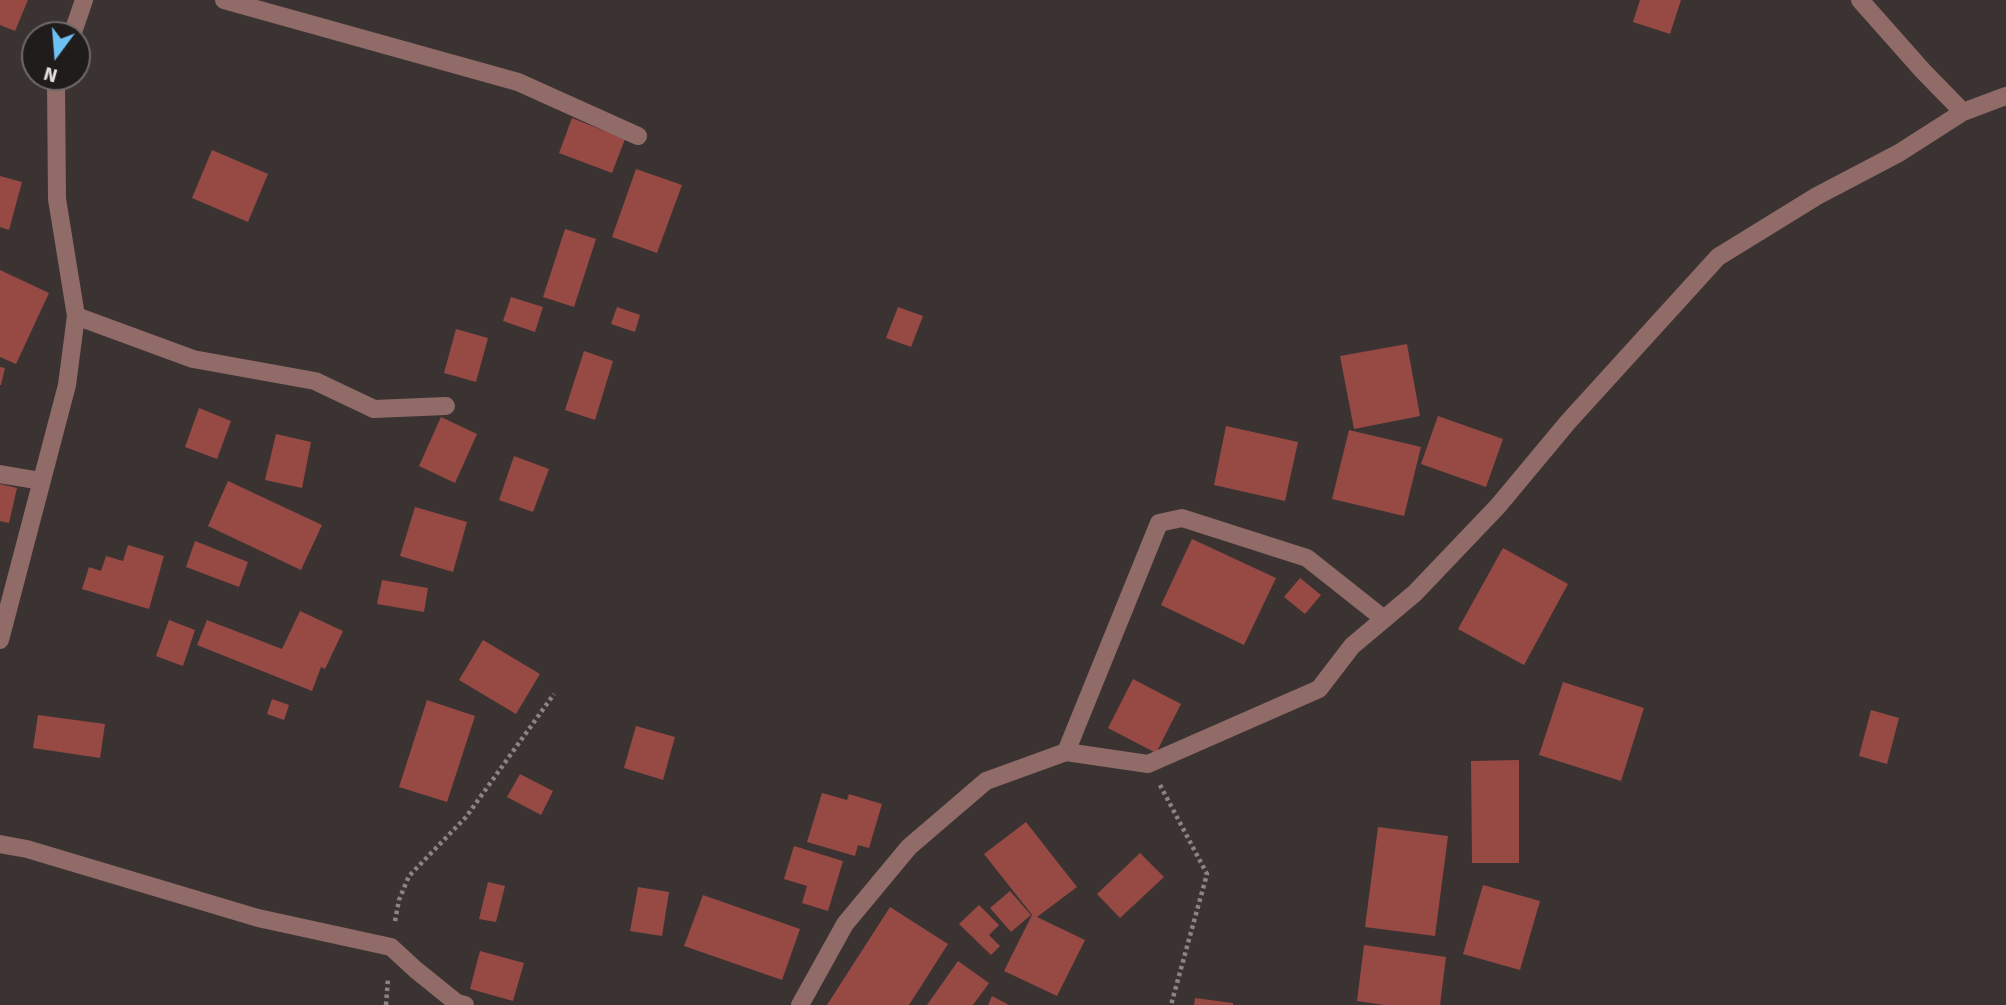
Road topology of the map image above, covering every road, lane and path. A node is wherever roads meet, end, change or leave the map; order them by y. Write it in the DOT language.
graph roads {
  1 [pos="84,0"];
  2 [pos="224,0"];
  3 [pos="1860,0"];
  4 [pos="77,21"];
  5 [pos="56,91"];
  6 [pos="2006,96"];
  7 [pos="1963,112"];
  8 [pos="638,136"];
  9 [pos="76,316"];
  10 [pos="446,406"];
  11 [pos="0,474"];
  12 [pos="41,481"];
  13 [pos="1384,619"];
  14 [pos="0,640"];
  15 [pos="554,694"];
  16 [pos="1066,752"];
  17 [pos="1148,764"];
  18 [pos="0,844"];
  19 [pos="391,947"];
  20 [pos="386,1005"];
  21 [pos="465,1005"];
  22 [pos="800,1005"];
  23 [pos="1171,1005"];
  1 -- 4 [label="street"];
  2 -- 8 [label="street"];
  3 -- 7 [label="street"];
  5 -- 9 [label="street"];
  6 -- 7 [label="street"];
  7 -- 13 [label="street"];
  9 -- 10 [label="street"];
  9 -- 12 [label="street"];
  11 -- 12 [label="street"];
  12 -- 14 [label="street"];
  13 -- 16 [label="street"];
  13 -- 17 [label="street"];
  15 -- 19 [label="path"];
  16 -- 17 [label="street"];
  16 -- 22 [label="street"];
  17 -- 23 [label="path"];
  18 -- 19 [label="street"];
  19 -- 20 [label="path"];
  19 -- 21 [label="street"];
}
